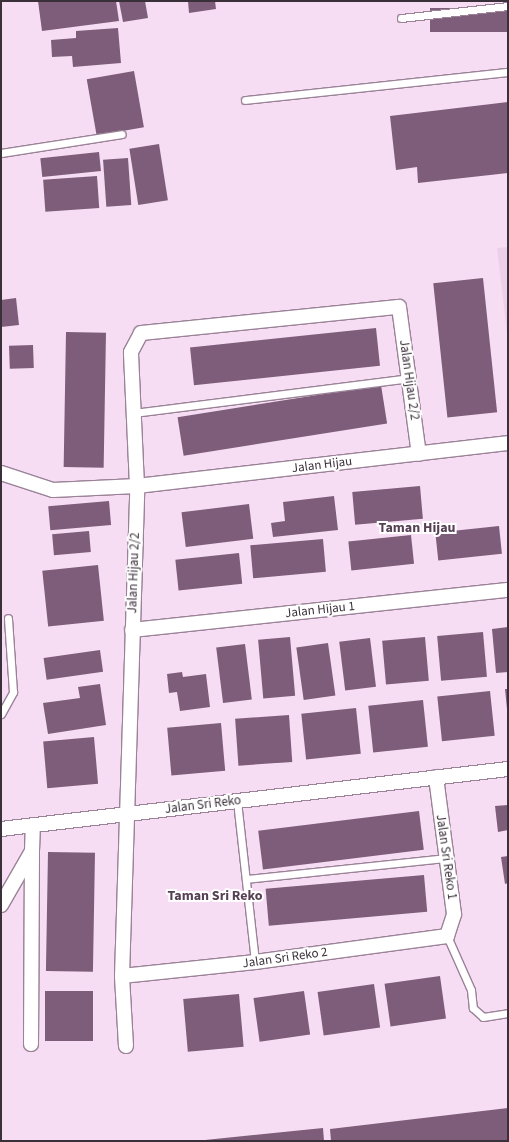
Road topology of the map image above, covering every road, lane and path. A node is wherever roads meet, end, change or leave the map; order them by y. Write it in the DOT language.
graph roads {
  1 [pos="508,6"];
  2 [pos="401,18"];
  3 [pos="508,72"];
  4 [pos="245,100"];
  5 [pos="122,134"];
  6 [pos="1,153"];
  7 [pos="409,378"];
  8 [pos="133,413"];
  9 [pos="508,443"];
  10 [pos="419,454"];
  11 [pos="1,473"];
  12 [pos="137,486"];
  13 [pos="508,590"];
  14 [pos="8,618"];
  15 [pos="132,630"];
  16 [pos="1,714"];
  17 [pos="508,769"];
  18 [pos="436,777"];
  19 [pos="238,801"];
  20 [pos="127,814"];
  21 [pos="33,826"];
  22 [pos="1,830"];
  23 [pos="32,851"];
  24 [pos="446,858"];
  25 [pos="246,879"];
  26 [pos="1,905"];
  27 [pos="447,936"];
  28 [pos="255,962"];
  29 [pos="122,976"];
  30 [pos="508,1013"];
  31 [pos="31,1044"];
  32 [pos="126,1046"];
  1 -- 2 [label="lane"];
  3 -- 4 [label="lane"];
  5 -- 6 [label="lane"];
  7 -- 8 [label="lane"];
  7 -- 8 [label="street, Jalan Hijau 2/2"];
  7 -- 10 [label="street, Jalan Hijau 2/2"];
  8 -- 12 [label="street, Jalan Hijau 2/2"];
  9 -- 10 [label="street, Jalan Hijau"];
  10 -- 12 [label="street, Jalan Hijau"];
  11 -- 12 [label="street, Jalan Hijau"];
  12 -- 15 [label="street, Jalan Hijau 2/2"];
  13 -- 15 [label="street, Jalan Hijau 1"];
  14 -- 16 [label="lane"];
  15 -- 20 [label="street, Jalan Hijau 2/2"];
  17 -- 18 [label="street, Jalan Sri Reko"];
  18 -- 19 [label="street, Jalan Sri Reko"];
  18 -- 24 [label="street, Jalan Sri Reko 1"];
  19 -- 20 [label="street, Jalan Sri Reko"];
  19 -- 25 [label="lane"];
  20 -- 21 [label="street, Jalan Sri Reko"];
  20 -- 29 [label="street"];
  21 -- 22 [label="street, Jalan Sri Reko"];
  21 -- 23 [label="street"];
  23 -- 26 [label="street"];
  23 -- 31 [label="street"];
  24 -- 25 [label="lane"];
  24 -- 27 [label="street, Jalan Sri Reko 1"];
  25 -- 28 [label="lane"];
  27 -- 28 [label="street, Jalan Sri Reko 2"];
  27 -- 30 [label="lane"];
  28 -- 29 [label="street, Jalan Sri Reko 2"];
  29 -- 32 [label="street"];
}
